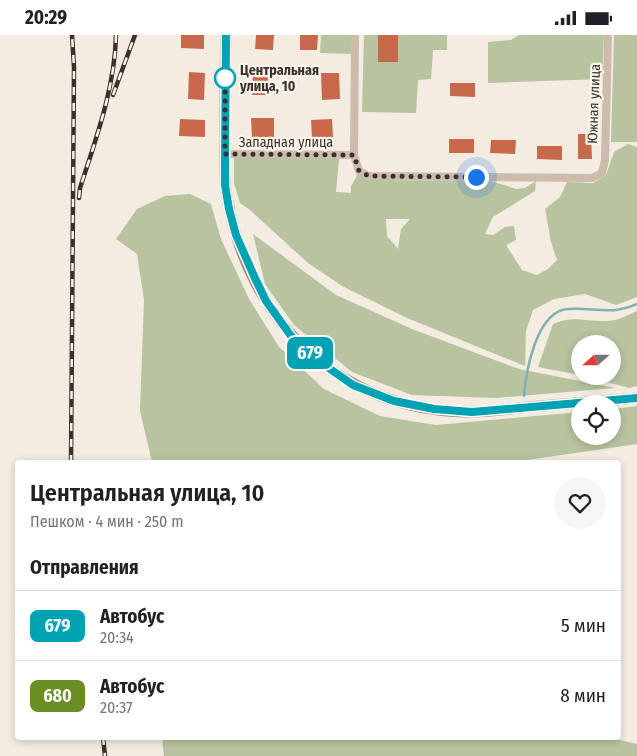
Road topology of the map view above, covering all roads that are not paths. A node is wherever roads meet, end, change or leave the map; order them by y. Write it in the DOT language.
graph roads {
  1 [pos="226,35"];
  2 [pos="356,35"];
  3 [pos="608,35"];
  4 [pos="225,154"];
  5 [pos="354,155"];
  6 [pos="637,397"];
  1 -- 4 [label="main road"];
  2 -- 5 [label="street"];
  3 -- 5 [label="street, Южная улица"];
  4 -- 5 [label="street, Западная улица"];
  4 -- 6 [label="main road"];
}
